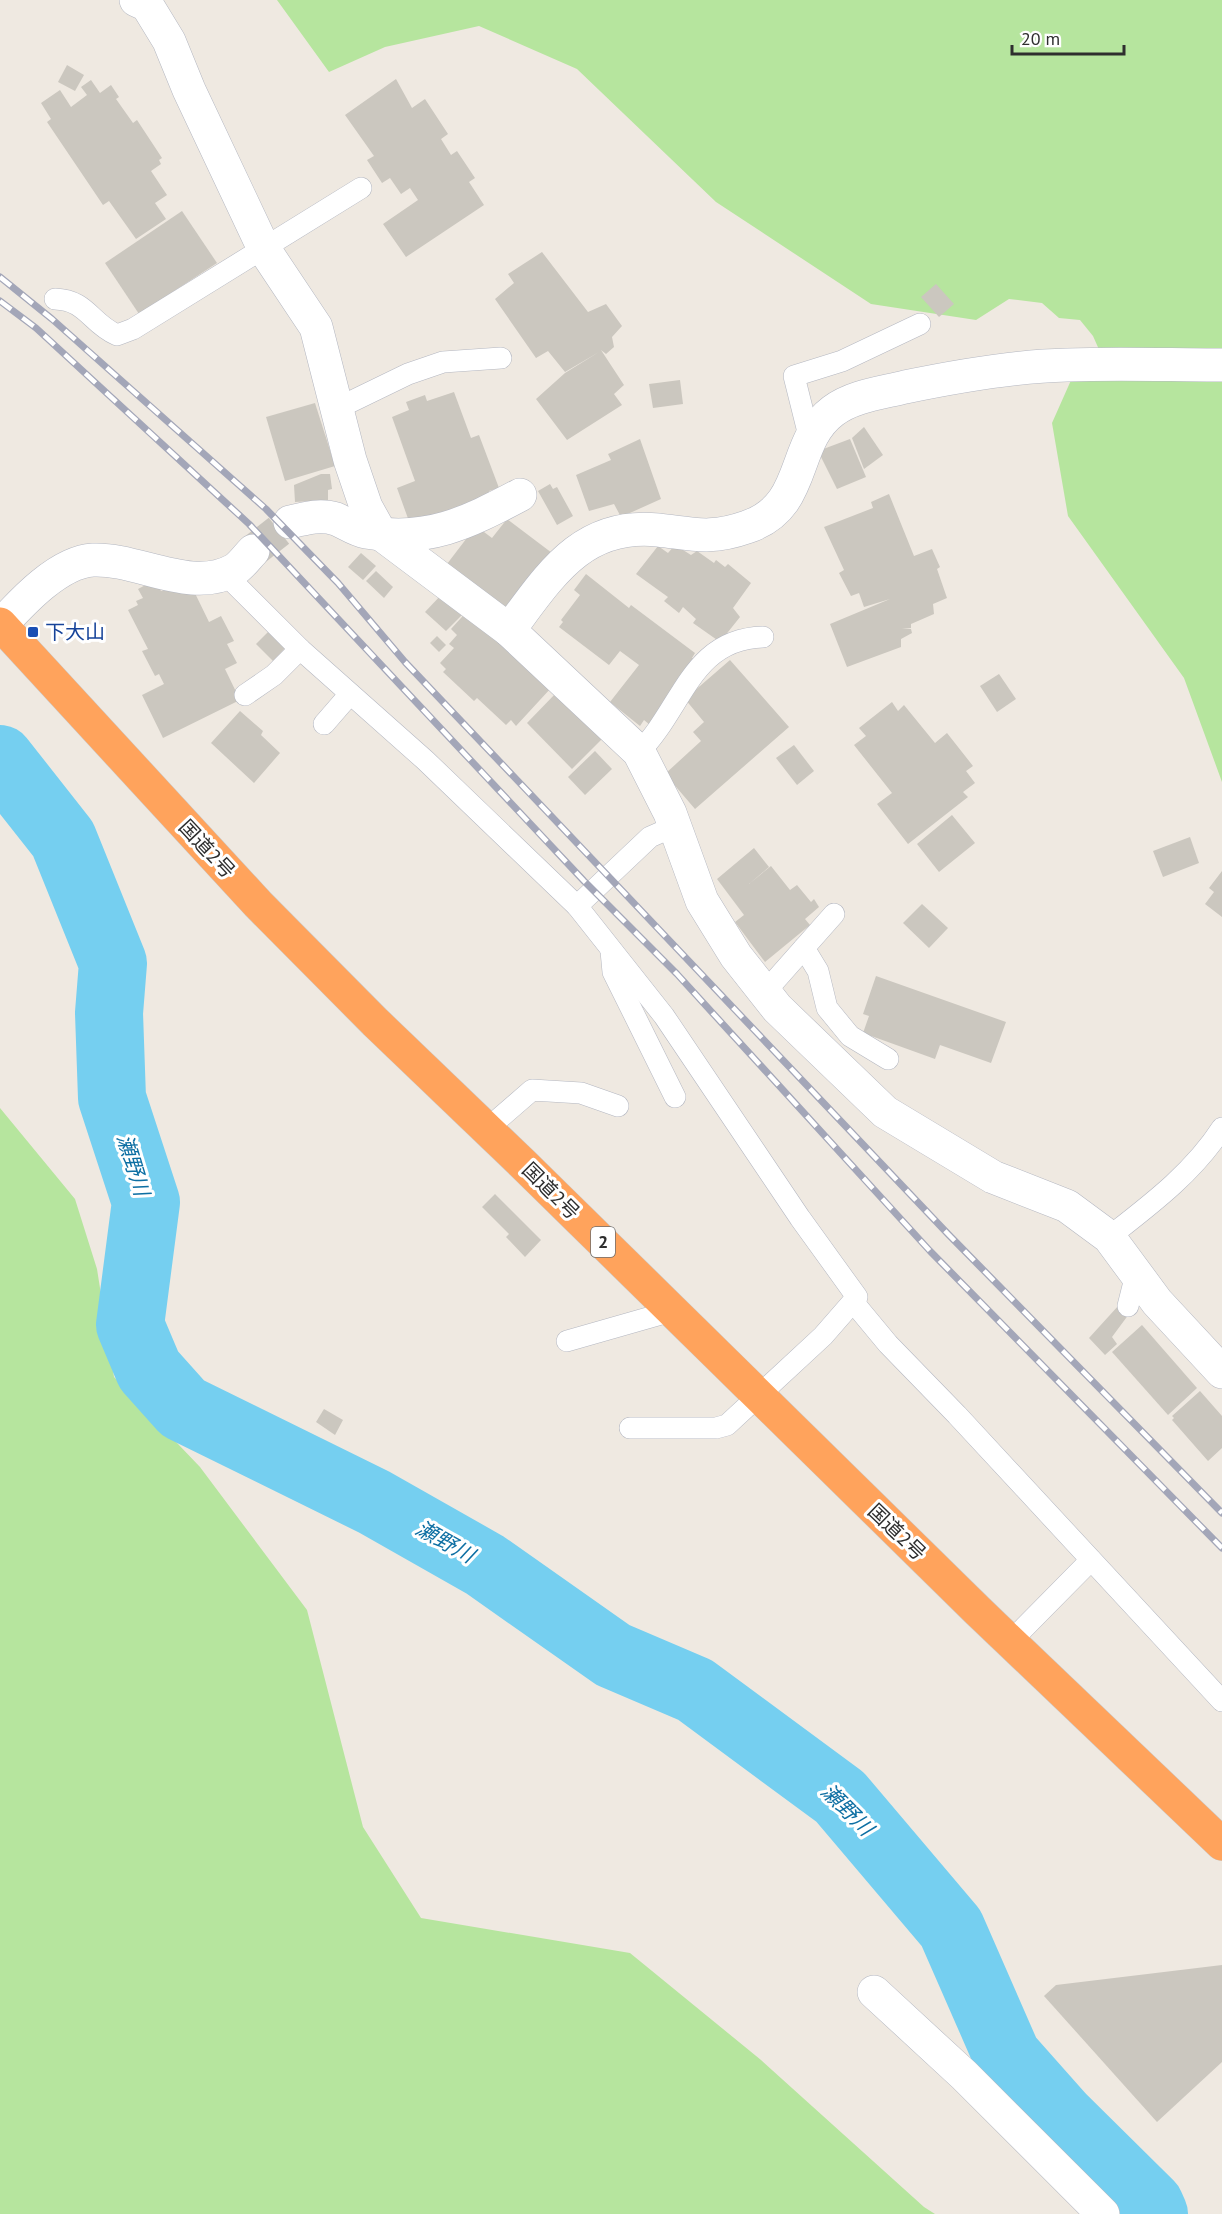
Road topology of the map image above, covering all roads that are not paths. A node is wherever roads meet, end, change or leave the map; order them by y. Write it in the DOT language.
graph roads {
  1 [pos="136,0"];
  2 [pos="361,188"];
  3 [pos="264,249"];
  4 [pos="55,299"];
  5 [pos="920,324"];
  6 [pos="501,358"];
  7 [pos="1222,365"];
  8 [pos="338,408"];
  9 [pos="810,440"];
  10 [pos="520,495"];
  11 [pos="291,522"];
  12 [pos="381,534"];
  13 [pos="253,551"];
  14 [pos="224,573"];
  15 [pos="0,624"];
  16 [pos="509,630"];
  17 [pos="763,637"];
  18 [pos="300,649"];
  19 [pos="350,694"];
  20 [pos="245,695"];
  21 [pos="324,724"];
  22 [pos="639,752"];
  23 [pos="675,826"];
  24 [pos="577,906"];
  25 [pos="834,914"];
  26 [pos="611,947"];
  27 [pos="804,948"];
  28 [pos="765,992"];
  29 [pos="888,1059"];
  30 [pos="675,1096"];
  31 [pos="618,1106"];
  32 [pos="1222,1128"];
  33 [pos="487,1129"];
  34 [pos="1109,1237"];
  35 [pos="1136,1274"];
  36 [pos="854,1303"];
  37 [pos="1128,1306"];
  38 [pos="672,1311"];
  39 [pos="567,1341"];
  40 [pos="1222,1372"];
  41 [pos="758,1396"];
  42 [pos="630,1428"];
  43 [pos="1090,1560"];
  44 [pos="1011,1641"];
  45 [pos="1222,1701"];
  46 [pos="1222,1844"];
  47 [pos="874,1992"];
  48 [pos="1103,2214"];
  1 -- 3 [label="street"];
  2 -- 3 [label="lane"];
  3 -- 4 [label="lane"];
  3 -- 8 [label="street"];
  5 -- 9 [label="lane"];
  6 -- 8 [label="lane"];
  7 -- 9 [label="street"];
  8 -- 12 [label="street"];
  9 -- 16 [label="street"];
  10 -- 12 [label="street"];
  11 -- 12 [label="street"];
  12 -- 16 [label="street"];
  13 -- 14 [label="street"];
  14 -- 15 [label="street"];
  14 -- 18 [label="lane"];
  15 -- 33 [label="highway, 国道2号 / 2"];
  16 -- 22 [label="street"];
  17 -- 22 [label="lane"];
  18 -- 19 [label="lane"];
  18 -- 20 [label="lane"];
  19 -- 21 [label="lane"];
  19 -- 24 [label="lane"];
  22 -- 23 [label="street"];
  23 -- 24 [label="lane"];
  23 -- 28 [label="street"];
  24 -- 26 [label="lane"];
  25 -- 27 [label="lane"];
  26 -- 30 [label="lane"];
  26 -- 36 [label="lane"];
  27 -- 28 [label="lane"];
  27 -- 29 [label="lane"];
  28 -- 34 [label="street"];
  31 -- 33 [label="lane"];
  32 -- 34 [label="lane"];
  33 -- 38 [label="highway, 国道2号 / 2"];
  34 -- 35 [label="street"];
  35 -- 37 [label="lane"];
  35 -- 40 [label="street"];
  36 -- 41 [label="lane"];
  36 -- 43 [label="lane"];
  38 -- 39 [label="lane"];
  38 -- 41 [label="highway, 国道2号 / 2"];
  41 -- 42 [label="lane"];
  41 -- 44 [label="highway, 国道2号 / 2"];
  43 -- 44 [label="lane"];
  43 -- 45 [label="lane"];
  44 -- 46 [label="highway, 国道2号 / 2"];
  47 -- 48 [label="street"];
}
